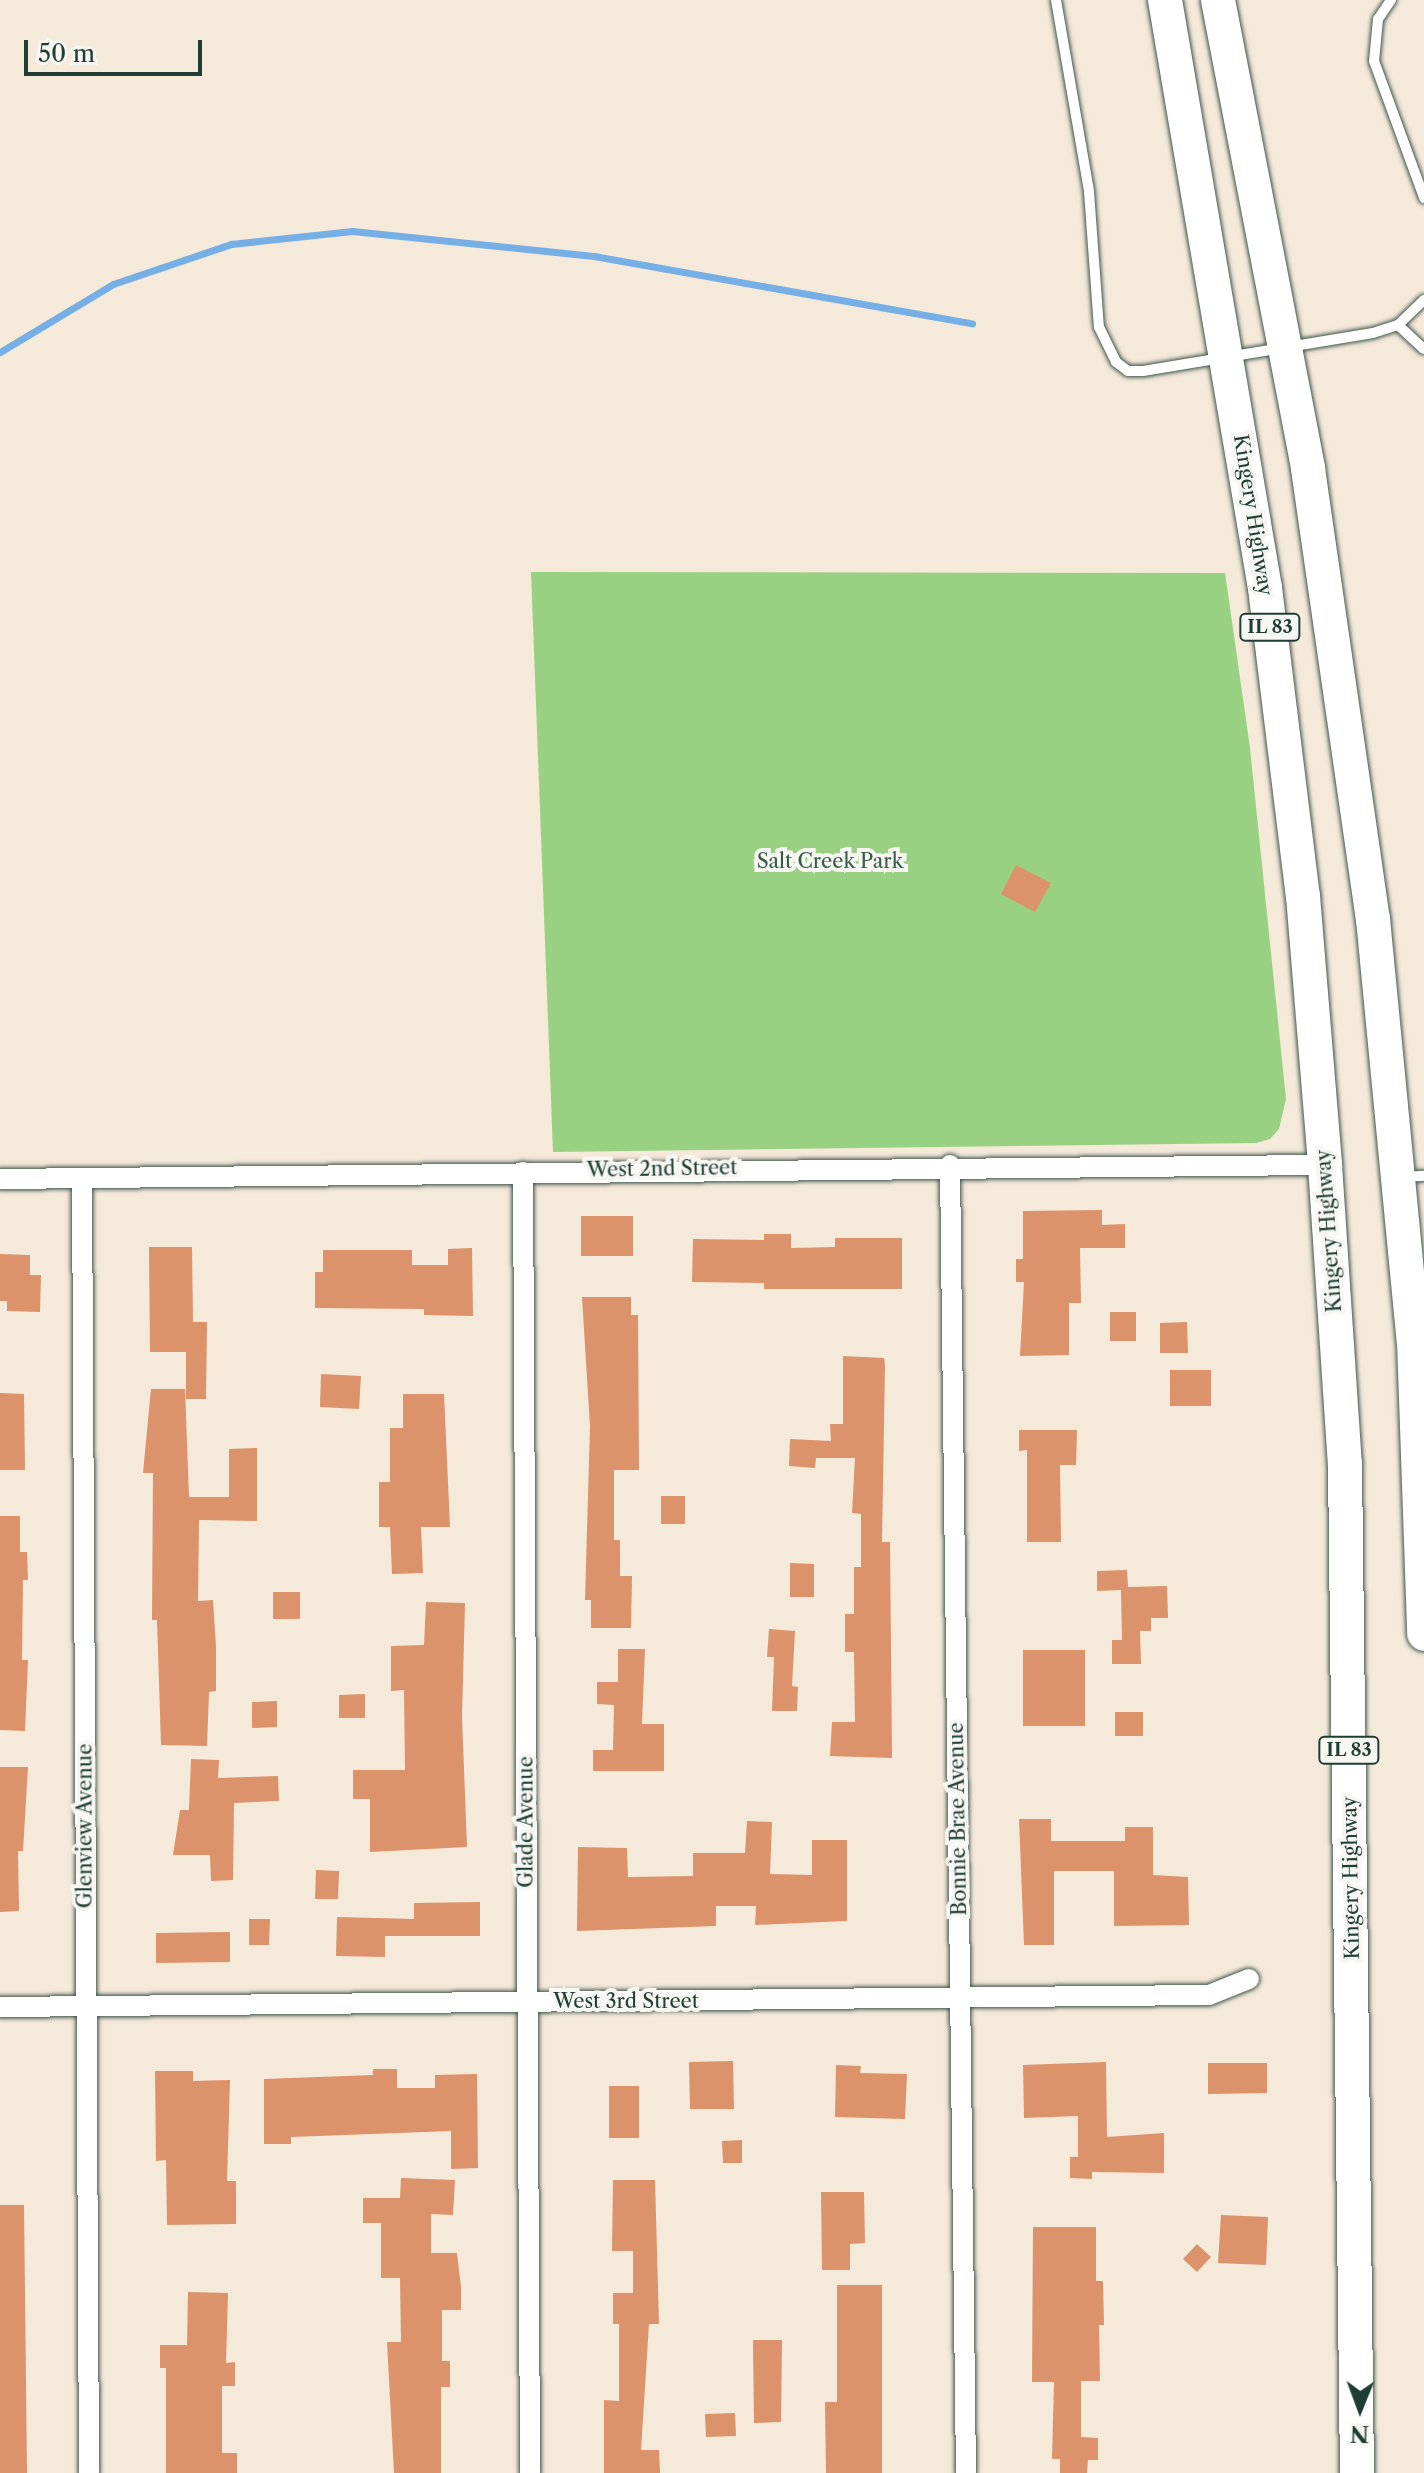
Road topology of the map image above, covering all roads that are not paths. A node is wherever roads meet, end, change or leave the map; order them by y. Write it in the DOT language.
graph roads {
  1 [pos="1056,0"];
  2 [pos="1165,0"];
  3 [pos="1218,0"];
  4 [pos="1391,0"];
  5 [pos="1424,198"];
  6 [pos="1424,300"];
  7 [pos="1398,325"];
  8 [pos="1285,349"];
  9 [pos="1424,349"];
  10 [pos="1229,359"];
  11 [pos="950,1165"];
  12 [pos="1325,1165"];
  13 [pos="523,1172"];
  14 [pos="1411,1176"];
  15 [pos="82,1178"];
  16 [pos="0,1179"];
  17 [pos="1419,1340"];
  18 [pos="1424,1634"];
  19 [pos="1249,1979"];
  20 [pos="960,1997"];
  21 [pos="527,2001"];
  22 [pos="86,2006"];
  23 [pos="0,2007"];
  24 [pos="89,2473"];
  25 [pos="530,2473"];
  26 [pos="966,2473"];
  27 [pos="1357,2473"];
  1 -- 10 [label="lane"];
  2 -- 10 [label="highway, Kingery Highway / IL 83"];
  3 -- 8 [label="highway, IL 83"];
  4 -- 5 [label="lane"];
  6 -- 7 [label="lane"];
  7 -- 8 [label="lane"];
  7 -- 9 [label="lane"];
  8 -- 10 [label="lane"];
  8 -- 14 [label="highway, IL 83"];
  10 -- 12 [label="highway, Kingery Highway / IL 83"];
  11 -- 12 [label="street, West 2nd Street"];
  11 -- 13 [label="street, West 2nd Street"];
  11 -- 20 [label="street, Bonnie Brae Avenue"];
  12 -- 27 [label="highway, Kingery Highway / IL 83"];
  13 -- 15 [label="street, West 2nd Street"];
  13 -- 21 [label="street, Glade Avenue"];
  14 -- 17 [label="highway, IL 83"];
  15 -- 16 [label="street, West 2nd Street"];
  15 -- 22 [label="street, Glenview Avenue"];
  17 -- 18 [label="highway, IL 83"];
  19 -- 20 [label="street, West 3rd Street"];
  20 -- 21 [label="street, West 3rd Street"];
  20 -- 26 [label="street, Bonnie Brae Avenue"];
  21 -- 22 [label="street, West 3rd Street"];
  21 -- 25 [label="street, Glade Avenue"];
  22 -- 23 [label="street, West 3rd Street"];
  22 -- 24 [label="street, Glenview Avenue"];
}
